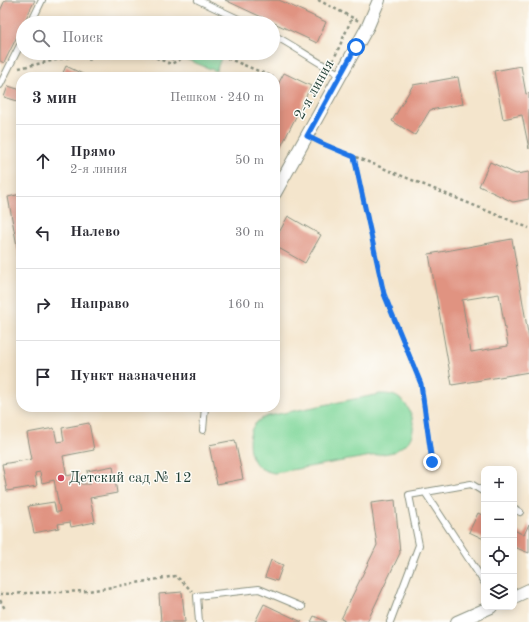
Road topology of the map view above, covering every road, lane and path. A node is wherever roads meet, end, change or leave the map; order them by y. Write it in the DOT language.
graph roads {
  1 [pos="42,0"];
  2 [pos="198,0"];
  3 [pos="318,0"];
  4 [pos="379,0"];
  5 [pos="34,16"];
  6 [pos="232,16"];
  7 [pos="368,26"];
  8 [pos="280,38"];
  9 [pos="16,53"];
  10 [pos="58,60"];
  11 [pos="162,60"];
  12 [pos="179,60"];
  13 [pos="232,60"];
  14 [pos="7,70"];
  15 [pos="261,72"];
  16 [pos="342,75"];
  17 [pos="0,85"];
  18 [pos="307,136"];
  19 [pos="354,157"];
  20 [pos="280,184"];
  21 [pos="529,228"];
  22 [pos="205,412"];
  23 [pos="203,430"];
  24 [pos="432,462"];
  25 [pos="481,490"];
  26 [pos="425,492"];
  27 [pos="481,577"];
  28 [pos="529,590"];
  29 [pos="0,594"];
  30 [pos="197,596"];
  31 [pos="517,596"];
  32 [pos="0,600"];
  33 [pos="302,607"];
  34 [pos="5,609"];
  35 [pos="484,610"];
  36 [pos="199,622"];
  37 [pos="390,622"];
  38 [pos="457,622"];
  1 -- 5 [label="lane"];
  2 -- 6 [label="lane"];
  3 -- 7 [label="path"];
  4 -- 7 [label="street, 2-я линия"];
  7 -- 16 [label="street, 2-я линия"];
  8 -- 16 [label="lane"];
  9 -- 14 [label="lane"];
  10 -- 14 [label="path"];
  11 -- 12 [label="path"];
  13 -- 15 [label="path"];
  14 -- 17 [label="lane"];
  16 -- 18 [label="street, 2-я линия"];
  18 -- 19 [label="path"];
  18 -- 20 [label="street, 2-я линия"];
  19 -- 21 [label="path"];
  19 -- 24 [label="path"];
  22 -- 23 [label="lane"];
  25 -- 26 [label="lane"];
  26 -- 27 [label="lane"];
  26 -- 37 [label="lane"];
  28 -- 31 [label="street"];
  29 -- 30 [label="path"];
  30 -- 33 [label="lane"];
  30 -- 36 [label="lane"];
  32 -- 34 [label="path"];
  35 -- 38 [label="street"];
}
